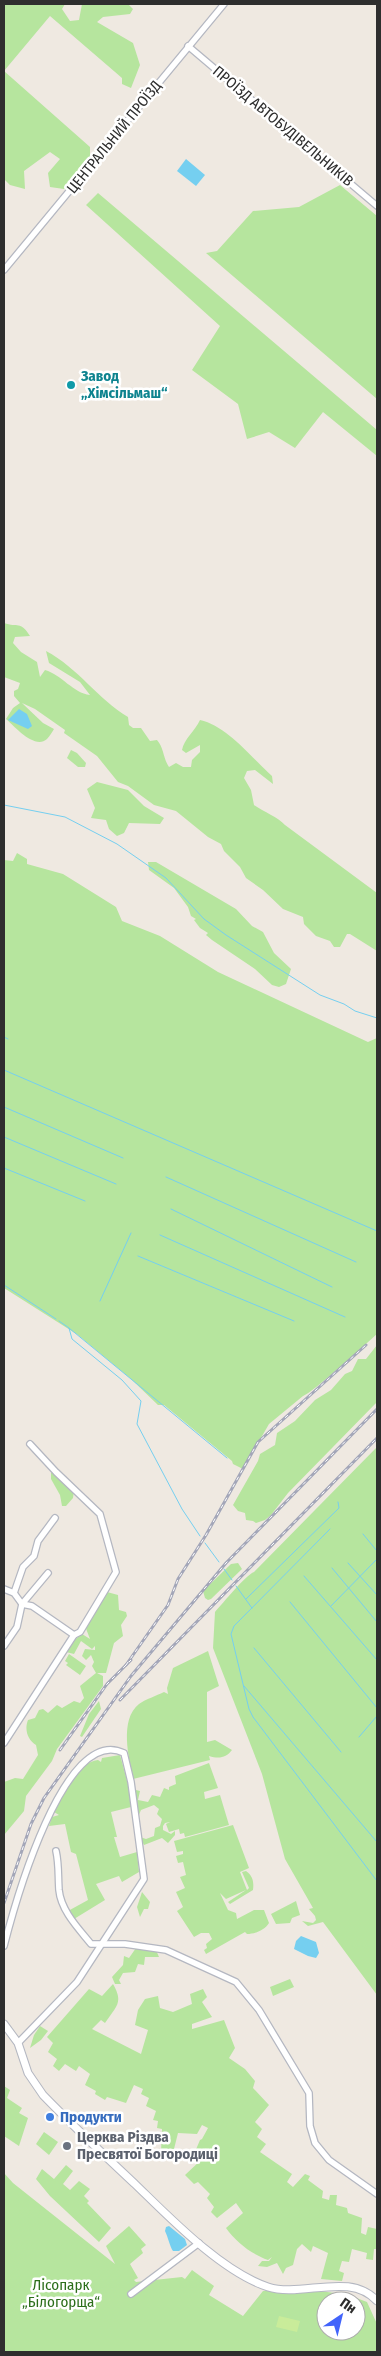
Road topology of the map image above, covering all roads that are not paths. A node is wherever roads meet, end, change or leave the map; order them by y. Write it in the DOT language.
graph roads {
  1 [pos="224,4"];
  2 [pos="188,46"];
  3 [pos="377,206"];
  4 [pos="4,270"];
  5 [pos="30,1444"];
  6 [pos="55,1518"];
  7 [pos="48,1573"];
  8 [pos="4,1589"];
  9 [pos="14,1593"];
  10 [pos="22,1604"];
  11 [pos="74,1635"];
  12 [pos="4,1646"];
  13 [pos="4,1743"];
  14 [pos="56,1851"];
  15 [pos="4,1946"];
  16 [pos="99,1946"];
  17 [pos="4,2024"];
  18 [pos="18,2043"];
  19 [pos="377,2192"];
  20 [pos="199,2243"];
  21 [pos="130,2294"];
  22 [pos="376,2297"];
  1 -- 2 [label="street, ЦЕНТРАЛЬНИЙ ПРОЇЗД"];
  2 -- 3 [label="street, ПРОЇЗД АВТОБУДІВЕЛЬНИКІВ"];
  2 -- 4 [label="street, ЦЕНТРАЛЬНИЙ ПРОЇЗД"];
  5 -- 11 [label="street"];
  6 -- 9 [label="street"];
  7 -- 10 [label="street"];
  8 -- 9 [label="street"];
  9 -- 10 [label="street"];
  10 -- 11 [label="street"];
  10 -- 12 [label="street"];
  11 -- 13 [label="street"];
  14 -- 16 [label="street"];
  15 -- 16 [label="street"];
  16 -- 18 [label="street"];
  16 -- 19 [label="street"];
  17 -- 18 [label="street"];
  18 -- 20 [label="street"];
  20 -- 21 [label="street"];
  20 -- 22 [label="street"];
}
